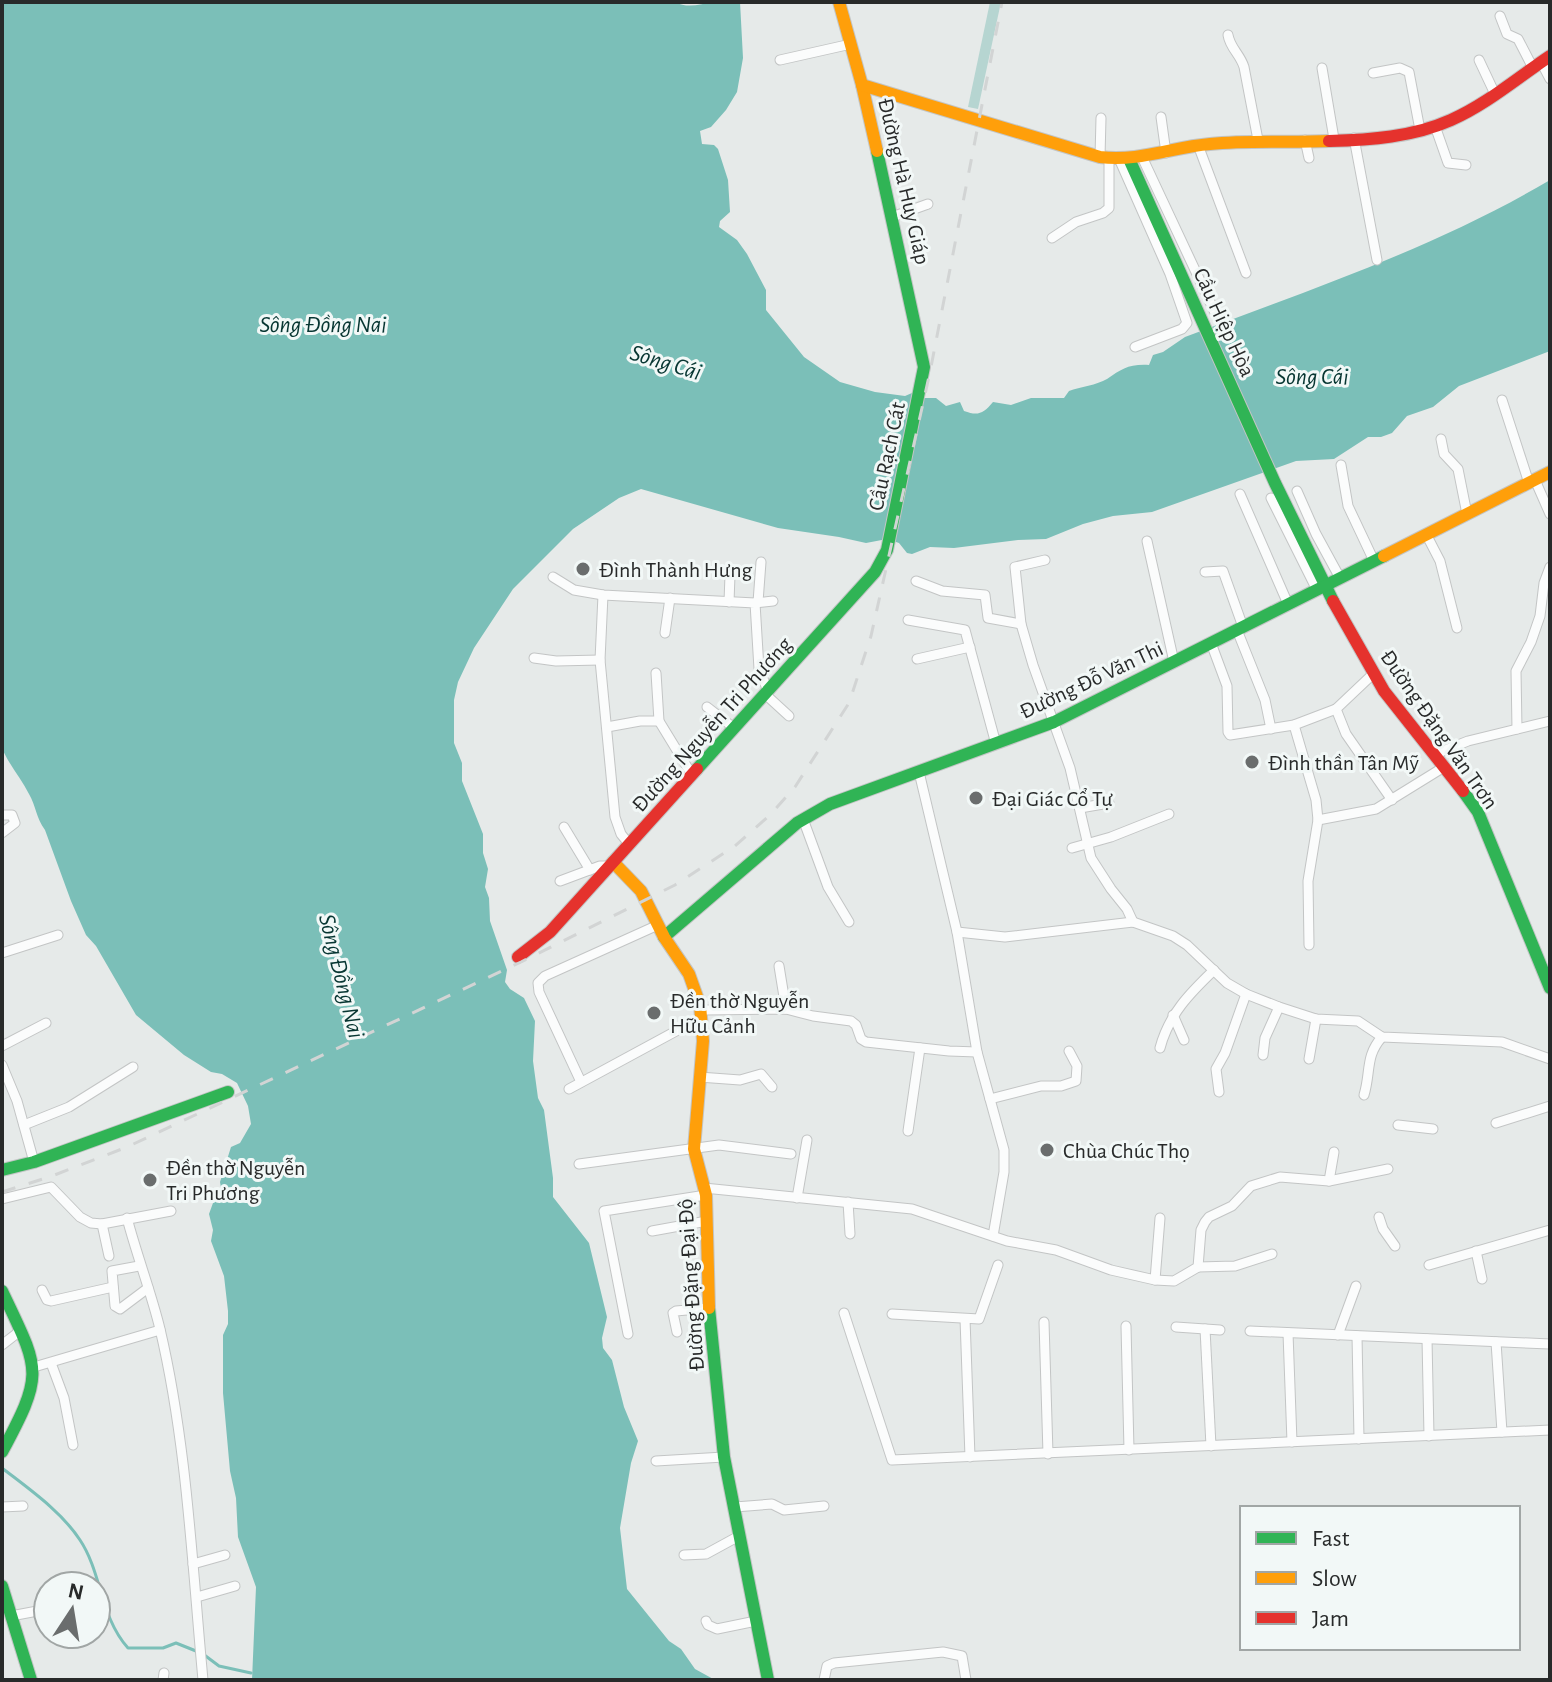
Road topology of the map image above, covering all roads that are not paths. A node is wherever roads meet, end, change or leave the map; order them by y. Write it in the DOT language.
graph roads {
  1 [pos="839,2"];
  2 [pos="1500,16"];
  3 [pos="1228,35"];
  4 [pos="851,44"];
  5 [pos="780,60"];
  6 [pos="1479,60"];
  7 [pos="1541,62"];
  8 [pos="1322,68"];
  9 [pos="1373,73"];
  10 [pos="1550,79"];
  11 [pos="862,85"];
  12 [pos="1495,94"];
  13 [pos="1161,117"];
  14 [pos="1101,118"];
  15 [pos="1435,126"];
  16 [pos="1420,130"];
  17 [pos="1354,138"];
  18 [pos="1334,139"];
  19 [pos="1258,140"];
  20 [pos="1305,140"];
  21 [pos="1198,145"];
  22 [pos="1166,153"];
  23 [pos="1309,158"];
  24 [pos="1121,159"];
  25 [pos="1466,165"];
  26 [pos="928,204"];
  27 [pos="892,217"];
  28 [pos="1052,238"];
  29 [pos="1377,260"];
  30 [pos="1246,273"];
  31 [pos="1218,319"];
  32 [pos="1135,347"];
  33 [pos="924,371"];
  34 [pos="1502,400"];
  35 [pos="1441,439"];
  36 [pos="1341,465"];
  37 [pos="1550,472"];
  38 [pos="1532,481"];
  39 [pos="1297,491"];
  40 [pos="1240,494"];
  41 [pos="1271,498"];
  42 [pos="1467,514"];
  43 [pos="1550,514"];
  44 [pos="1426,534"];
  45 [pos="1147,541"];
  46 [pos="1304,543"];
  47 [pos="887,550"];
  48 [pos="1045,560"];
  49 [pos="1374,561"];
  50 [pos="761,562"];
  51 [pos="1550,567"];
  52 [pos="1205,572"];
  53 [pos="730,575"];
  54 [pos="553,577"];
  55 [pos="1340,578"];
  56 [pos="916,581"];
  57 [pos="1321,588"];
  58 [pos="603,595"];
  59 [pos="670,598"];
  60 [pos="773,601"];
  61 [pos="729,602"];
  62 [pos="757,603"];
  63 [pos="1288,604"];
  64 [pos="908,620"];
  65 [pos="1021,624"];
  66 [pos="1457,628"];
  67 [pos="1240,629"];
  68 [pos="665,633"];
  69 [pos="1211,643"];
  70 [pos="970,647"];
  71 [pos="534,658"];
  72 [pos="917,659"];
  73 [pos="600,660"];
  74 [pos="1174,662"];
  75 [pos="656,673"];
  76 [pos="1373,674"];
  77 [pos="766,692"];
  78 [pos="707,707"];
  79 [pos="1336,709"];
  80 [pos="789,716"];
  81 [pos="659,721"];
  82 [pos="1550,721"];
  83 [pos="1054,722"];
  84 [pos="1294,725"];
  85 [pos="607,727"];
  86 [pos="734,728"];
  87 [pos="1271,729"];
  88 [pos="1517,729"];
  89 [pos="996,744"];
  90 [pos="1433,755"];
  91 [pos="1444,767"];
  92 [pos="919,772"];
  93 [pos="692,775"];
  94 [pos="1392,800"];
  95 [pos="1109,803"];
  96 [pos="1080,808"];
  97 [pos="1169,814"];
  98 [pos="2,815"];
  99 [pos="803,819"];
  100 [pos="1318,820"];
  101 [pos="564,827"];
  102 [pos="2,833"];
  103 [pos="629,844"];
  104 [pos="1088,844"];
  105 [pos="1072,848"];
  106 [pos="611,864"];
  107 [pos="590,870"];
  108 [pos="560,881"];
  109 [pos="849,922"];
  110 [pos="1133,922"];
  111 [pos="661,931"];
  112 [pos="957,932"];
  113 [pos="58,935"];
  114 [pos="1309,945"];
  115 [pos="2,953"];
  116 [pos="517,954"];
  117 [pos="1544,957"];
  118 [pos="779,966"];
  119 [pos="1214,970"];
  120 [pos="1550,988"];
  121 [pos="1246,994"];
  122 [pos="1279,1007"];
  123 [pos="786,1009"];
  124 [pos="704,1013"];
  125 [pos="1173,1015"];
  126 [pos="1316,1019"];
  127 [pos="46,1023"];
  128 [pos="1382,1037"];
  129 [pos="1184,1040"];
  130 [pos="2,1046"];
  131 [pos="920,1048"];
  132 [pos="1160,1048"];
  133 [pos="1069,1051"];
  134 [pos="977,1052"];
  135 [pos="1263,1055"];
  136 [pos="1309,1059"];
  137 [pos="1550,1059"];
  138 [pos="2,1065"];
  139 [pos="133,1067"];
  140 [pos="5,1077"];
  141 [pos="699,1077"];
  142 [pos="581,1082"];
  143 [pos="772,1087"];
  144 [pos="569,1089"];
  145 [pos="227,1090"];
  146 [pos="1219,1092"];
  147 [pos="1364,1095"];
  148 [pos="990,1099"];
  149 [pos="1550,1106"];
  150 [pos="1496,1123"];
  151 [pos="24,1125"];
  152 [pos="1398,1125"];
  153 [pos="1433,1129"];
  154 [pos="908,1131"];
  155 [pos="807,1140"];
  156 [pos="694,1149"];
  157 [pos="1334,1152"];
  158 [pos="791,1154"];
  159 [pos="34,1162"];
  160 [pos="579,1164"];
  161 [pos="1388,1169"];
  162 [pos="2,1170"];
  163 [pos="1329,1181"];
  164 [pos="705,1192"];
  165 [pos="797,1198"];
  166 [pos="2,1199"];
  167 [pos="848,1202"];
  168 [pos="171,1211"];
  169 [pos="1379,1217"];
  170 [pos="127,1218"];
  171 [pos="1160,1218"];
  172 [pos="707,1221"];
  173 [pos="102,1224"];
  174 [pos="1550,1230"];
  175 [pos="652,1231"];
  176 [pos="850,1234"];
  177 [pos="993,1236"];
  178 [pos="1395,1246"];
  179 [pos="1476,1251"];
  180 [pos="1272,1254"];
  181 [pos="109,1256"];
  182 [pos="998,1265"];
  183 [pos="1429,1265"];
  184 [pos="139,1266"];
  185 [pos="1198,1267"];
  186 [pos="1482,1279"];
  187 [pos="1155,1280"];
  188 [pos="1356,1286"];
  189 [pos="113,1287"];
  190 [pos="148,1288"];
  191 [pos="42,1290"];
  192 [pos="2,1291"];
  193 [pos="709,1308"];
  194 [pos="844,1313"];
  195 [pos="892,1314"];
  196 [pos="965,1319"];
  197 [pos="1044,1322"];
  198 [pos="1126,1326"];
  199 [pos="1176,1327"];
  200 [pos="1205,1329"];
  201 [pos="160,1330"];
  202 [pos="1220,1330"];
  203 [pos="20,1331"];
  204 [pos="1250,1331"];
  205 [pos="677,1332"];
  206 [pos="1288,1333"];
  207 [pos="628,1334"];
  208 [pos="1338,1335"];
  209 [pos="1357,1336"];
  210 [pos="1427,1339"];
  211 [pos="1496,1342"];
  212 [pos="1550,1344"];
  213 [pos="2,1345"];
  214 [pos="51,1363"];
  215 [pos="34,1367"];
  216 [pos="1550,1430"];
  217 [pos="1502,1432"];
  218 [pos="1429,1436"];
  219 [pos="1359,1439"];
  220 [pos="1292,1442"];
  221 [pos="73,1445"];
  222 [pos="5,1446"];
  223 [pos="1211,1446"];
  224 [pos="1129,1450"];
  225 [pos="1048,1454"];
  226 [pos="724,1457"];
  227 [pos="970,1457"];
  228 [pos="656,1461"];
  229 [pos="23,1506"];
  230 [pos="824,1506"];
  231 [pos="2,1507"];
  232 [pos="735,1507"];
  233 [pos="739,1536"];
  234 [pos="225,1555"];
  235 [pos="684,1555"];
  236 [pos="193,1564"];
  237 [pos="2,1586"];
  238 [pos="235,1586"];
  239 [pos="197,1597"];
  240 [pos="32,1612"];
  241 [pos="11,1616"];
  242 [pos="706,1621"];
  243 [pos="756,1621"];
  244 [pos="28,1679"];
  245 [pos="203,1680"];
  246 [pos="768,1680"];
  247 [pos="824,1680"];
  248 [pos="966,1680"];
  1 -- 4 [label="main road, Đường Hà Huy Giáp"];
  2 -- 7 [label="street"];
  3 -- 19 [label="street"];
  4 -- 5 [label="street"];
  4 -- 11 [label="main road, Đường Hà Huy Giáp"];
  6 -- 12 [label="street"];
  7 -- 10 [label="street"];
  7 -- 12 [label="main road"];
  8 -- 18 [label="street"];
  9 -- 16 [label="street"];
  11 -- 24 [label="main road"];
  11 -- 27 [label="main road, Đường Hà Huy Giáp"];
  12 -- 15 [label="main road"];
  13 -- 22 [label="street"];
  14 -- 24 [label="street"];
  15 -- 16 [label="main road"];
  15 -- 25 [label="street"];
  16 -- 17 [label="main road"];
  17 -- 18 [label="main road"];
  17 -- 29 [label="street"];
  18 -- 20 [label="main road"];
  19 -- 20 [label="main road"];
  19 -- 21 [label="main road"];
  20 -- 23 [label="street"];
  21 -- 22 [label="main road"];
  21 -- 30 [label="street"];
  22 -- 24 [label="main road"];
  24 -- 28 [label="street"];
  24 -- 31 [label="street"];
  24 -- 32 [label="street"];
  24 -- 46 [label="main road, Cầu Hiệp Hòa"];
  26 -- 27 [label="street"];
  27 -- 33 [label="main road, Đường Hà Huy Giáp"];
  33 -- 47 [label="main road, Cầu Rạch Cát"];
  34 -- 38 [label="street"];
  35 -- 42 [label="street"];
  36 -- 49 [label="street"];
  37 -- 38 [label="main road, Đường Đỗ Văn Thi"];
  38 -- 42 [label="main road, Đường Đỗ Văn Thi"];
  38 -- 43 [label="street"];
  39 -- 55 [label="street"];
  40 -- 63 [label="street"];
  41 -- 57 [label="street"];
  42 -- 44 [label="main road, Đường Đỗ Văn Thi"];
  44 -- 49 [label="main road, Đường Đỗ Văn Thi"];
  44 -- 66 [label="street"];
  45 -- 74 [label="street"];
  46 -- 57 [label="main road, Đường Đặng Văn Trơn"];
  47 -- 77 [label="main road, Đường Nguyễn Tri Phương"];
  48 -- 65 [label="street"];
  49 -- 55 [label="main road, Đường Đỗ Văn Thi"];
  50 -- 62 [label="street"];
  51 -- 88 [label="street"];
  52 -- 67 [label="street"];
  53 -- 61 [label="street"];
  54 -- 58 [label="street"];
  55 -- 57 [label="main road, Đường Đỗ Văn Thi"];
  56 -- 65 [label="street"];
  57 -- 63 [label="main road, Đường Đỗ Văn Thi"];
  57 -- 76 [label="main road, Đường Đặng Văn Trơn"];
  58 -- 59 [label="street"];
  58 -- 73 [label="street"];
  59 -- 61 [label="street"];
  59 -- 68 [label="street"];
  60 -- 62 [label="street"];
  61 -- 62 [label="street"];
  62 -- 77 [label="street"];
  63 -- 67 [label="main road, Đường Đỗ Văn Thi"];
  64 -- 70 [label="street"];
  65 -- 83 [label="street"];
  67 -- 69 [label="main road, Đường Đỗ Văn Thi"];
  67 -- 87 [label="street"];
  69 -- 74 [label="main road, Đường Đỗ Văn Thi"];
  69 -- 87 [label="street"];
  70 -- 72 [label="street"];
  70 -- 89 [label="street"];
  71 -- 73 [label="street"];
  73 -- 85 [label="street"];
  74 -- 83 [label="main road, Đường Đỗ Văn Thi"];
  75 -- 81 [label="street"];
  76 -- 79 [label="street"];
  76 -- 90 [label="main road, Đường Đặng Văn Trơn"];
  77 -- 80 [label="street"];
  77 -- 86 [label="main road, Đường Nguyễn Tri Phương"];
  78 -- 86 [label="street"];
  79 -- 84 [label="street"];
  79 -- 94 [label="street"];
  81 -- 85 [label="street"];
  81 -- 93 [label="street"];
  82 -- 88 [label="street"];
  83 -- 89 [label="main road, Đường Đỗ Văn Thi"];
  83 -- 96 [label="street"];
  84 -- 87 [label="street"];
  84 -- 100 [label="street"];
  85 -- 103 [label="street"];
  86 -- 93 [label="main road, Đường Nguyễn Tri Phương"];
  88 -- 90 [label="street"];
  89 -- 92 [label="main road, Đường Đỗ Văn Thi"];
  90 -- 91 [label="main road, Đường Đặng Văn Trơn"];
  91 -- 94 [label="street"];
  91 -- 117 [label="main road, Đường Đặng Văn Trơn"];
  92 -- 99 [label="main road, Đường Đỗ Văn Thi"];
  92 -- 112 [label="street"];
  93 -- 103 [label="main road, Đường Nguyễn Tri Phương"];
  94 -- 100 [label="street"];
  95 -- 96 [label="street"];
  96 -- 104 [label="street"];
  97 -- 104 [label="street"];
  98 -- 102 [label="street"];
  99 -- 109 [label="street"];
  99 -- 111 [label="main road, Đường Đỗ Văn Thi"];
  100 -- 114 [label="street"];
  101 -- 107 [label="street"];
  103 -- 106 [label="main road, Đường Nguyễn Tri Phương"];
  104 -- 105 [label="street"];
  104 -- 110 [label="street"];
  106 -- 107 [label="street"];
  106 -- 111 [label="main road, Đường Đặng Đại Độ"];
  106 -- 116 [label="main road, Đường Nguyễn Tri Phương"];
  107 -- 108 [label="street"];
  110 -- 112 [label="street"];
  110 -- 119 [label="street"];
  111 -- 124 [label="main road, Đường Đặng Đại Độ"];
  111 -- 142 [label="street"];
  112 -- 134 [label="street"];
  113 -- 115 [label="street"];
  117 -- 120 [label="main road, Đường Đặng Văn Trơn"];
  118 -- 123 [label="street"];
  119 -- 121 [label="street"];
  119 -- 125 [label="street"];
  121 -- 122 [label="street"];
  121 -- 146 [label="street"];
  122 -- 126 [label="street"];
  122 -- 135 [label="street"];
  123 -- 124 [label="street"];
  123 -- 131 [label="street"];
  124 -- 141 [label="main road, Đường Đặng Đại Độ"];
  124 -- 142 [label="street"];
  125 -- 129 [label="street"];
  125 -- 132 [label="street"];
  126 -- 128 [label="street"];
  126 -- 136 [label="street"];
  127 -- 130 [label="street"];
  128 -- 137 [label="street"];
  128 -- 147 [label="street"];
  131 -- 134 [label="street"];
  131 -- 154 [label="street"];
  133 -- 148 [label="street"];
  134 -- 148 [label="street"];
  138 -- 140 [label="street"];
  139 -- 151 [label="street"];
  140 -- 151 [label="street"];
  141 -- 143 [label="street"];
  141 -- 156 [label="main road, Đường Đặng Đại Độ"];
  142 -- 144 [label="street"];
  145 -- 159 [label="main road"];
  148 -- 177 [label="street"];
  149 -- 150 [label="street"];
  151 -- 159 [label="street"];
  152 -- 153 [label="street"];
  155 -- 165 [label="street"];
  156 -- 158 [label="street"];
  156 -- 160 [label="street"];
  156 -- 164 [label="main road, Đường Đặng Đại Độ"];
  157 -- 163 [label="street"];
  159 -- 162 [label="main road"];
  161 -- 163 [label="street"];
  163 -- 185 [label="street"];
  164 -- 165 [label="street"];
  164 -- 172 [label="main road, Đường Đặng Đại Độ"];
  164 -- 207 [label="street"];
  165 -- 167 [label="street"];
  166 -- 173 [label="street"];
  167 -- 176 [label="street"];
  167 -- 177 [label="street"];
  168 -- 170 [label="street"];
  169 -- 178 [label="street"];
  170 -- 173 [label="street"];
  170 -- 184 [label="street"];
  171 -- 187 [label="street"];
  172 -- 175 [label="street"];
  172 -- 193 [label="main road, Đường Đặng Đại Độ"];
  173 -- 181 [label="street"];
  174 -- 179 [label="street"];
  177 -- 187 [label="street"];
  179 -- 183 [label="street"];
  179 -- 186 [label="street"];
  180 -- 185 [label="street"];
  182 -- 196 [label="street"];
  184 -- 189 [label="street"];
  184 -- 190 [label="street"];
  185 -- 187 [label="street"];
  188 -- 208 [label="street"];
  189 -- 190 [label="street"];
  189 -- 191 [label="street"];
  190 -- 201 [label="street"];
  192 -- 203 [label="main road"];
  193 -- 205 [label="street"];
  193 -- 226 [label="main road, Đường Đặng Đại Độ"];
  194 -- 227 [label="street"];
  195 -- 196 [label="street"];
  196 -- 227 [label="street"];
  197 -- 225 [label="street"];
  198 -- 224 [label="street"];
  199 -- 200 [label="street"];
  200 -- 202 [label="street"];
  200 -- 223 [label="street"];
  201 -- 214 [label="street"];
  201 -- 236 [label="street"];
  203 -- 213 [label="street"];
  203 -- 215 [label="main road"];
  204 -- 206 [label="street"];
  206 -- 208 [label="street"];
  206 -- 220 [label="street"];
  208 -- 209 [label="street"];
  209 -- 210 [label="street"];
  209 -- 219 [label="street"];
  210 -- 211 [label="street"];
  210 -- 218 [label="street"];
  211 -- 212 [label="street"];
  211 -- 217 [label="street"];
  214 -- 215 [label="street"];
  214 -- 221 [label="street"];
  215 -- 222 [label="main road"];
  216 -- 217 [label="street"];
  217 -- 218 [label="street"];
  218 -- 219 [label="street"];
  219 -- 220 [label="street"];
  220 -- 223 [label="street"];
  223 -- 224 [label="street"];
  224 -- 225 [label="street"];
  225 -- 227 [label="street"];
  226 -- 228 [label="street"];
  226 -- 232 [label="main road, Đường Đặng Đại Độ"];
  229 -- 231 [label="street"];
  230 -- 232 [label="street"];
  232 -- 233 [label="main road, Đường Đặng Đại Độ"];
  233 -- 235 [label="street"];
  233 -- 243 [label="main road, Đường Đặng Đại Độ"];
  234 -- 236 [label="street"];
  236 -- 239 [label="street"];
  237 -- 241 [label="main road"];
  238 -- 239 [label="street"];
  239 -- 245 [label="street"];
  240 -- 241 [label="street"];
  241 -- 244 [label="main road"];
  242 -- 243 [label="street"];
  243 -- 246 [label="main road, Đường Đặng Đại Độ"];
  247 -- 248 [label="street"];
}
